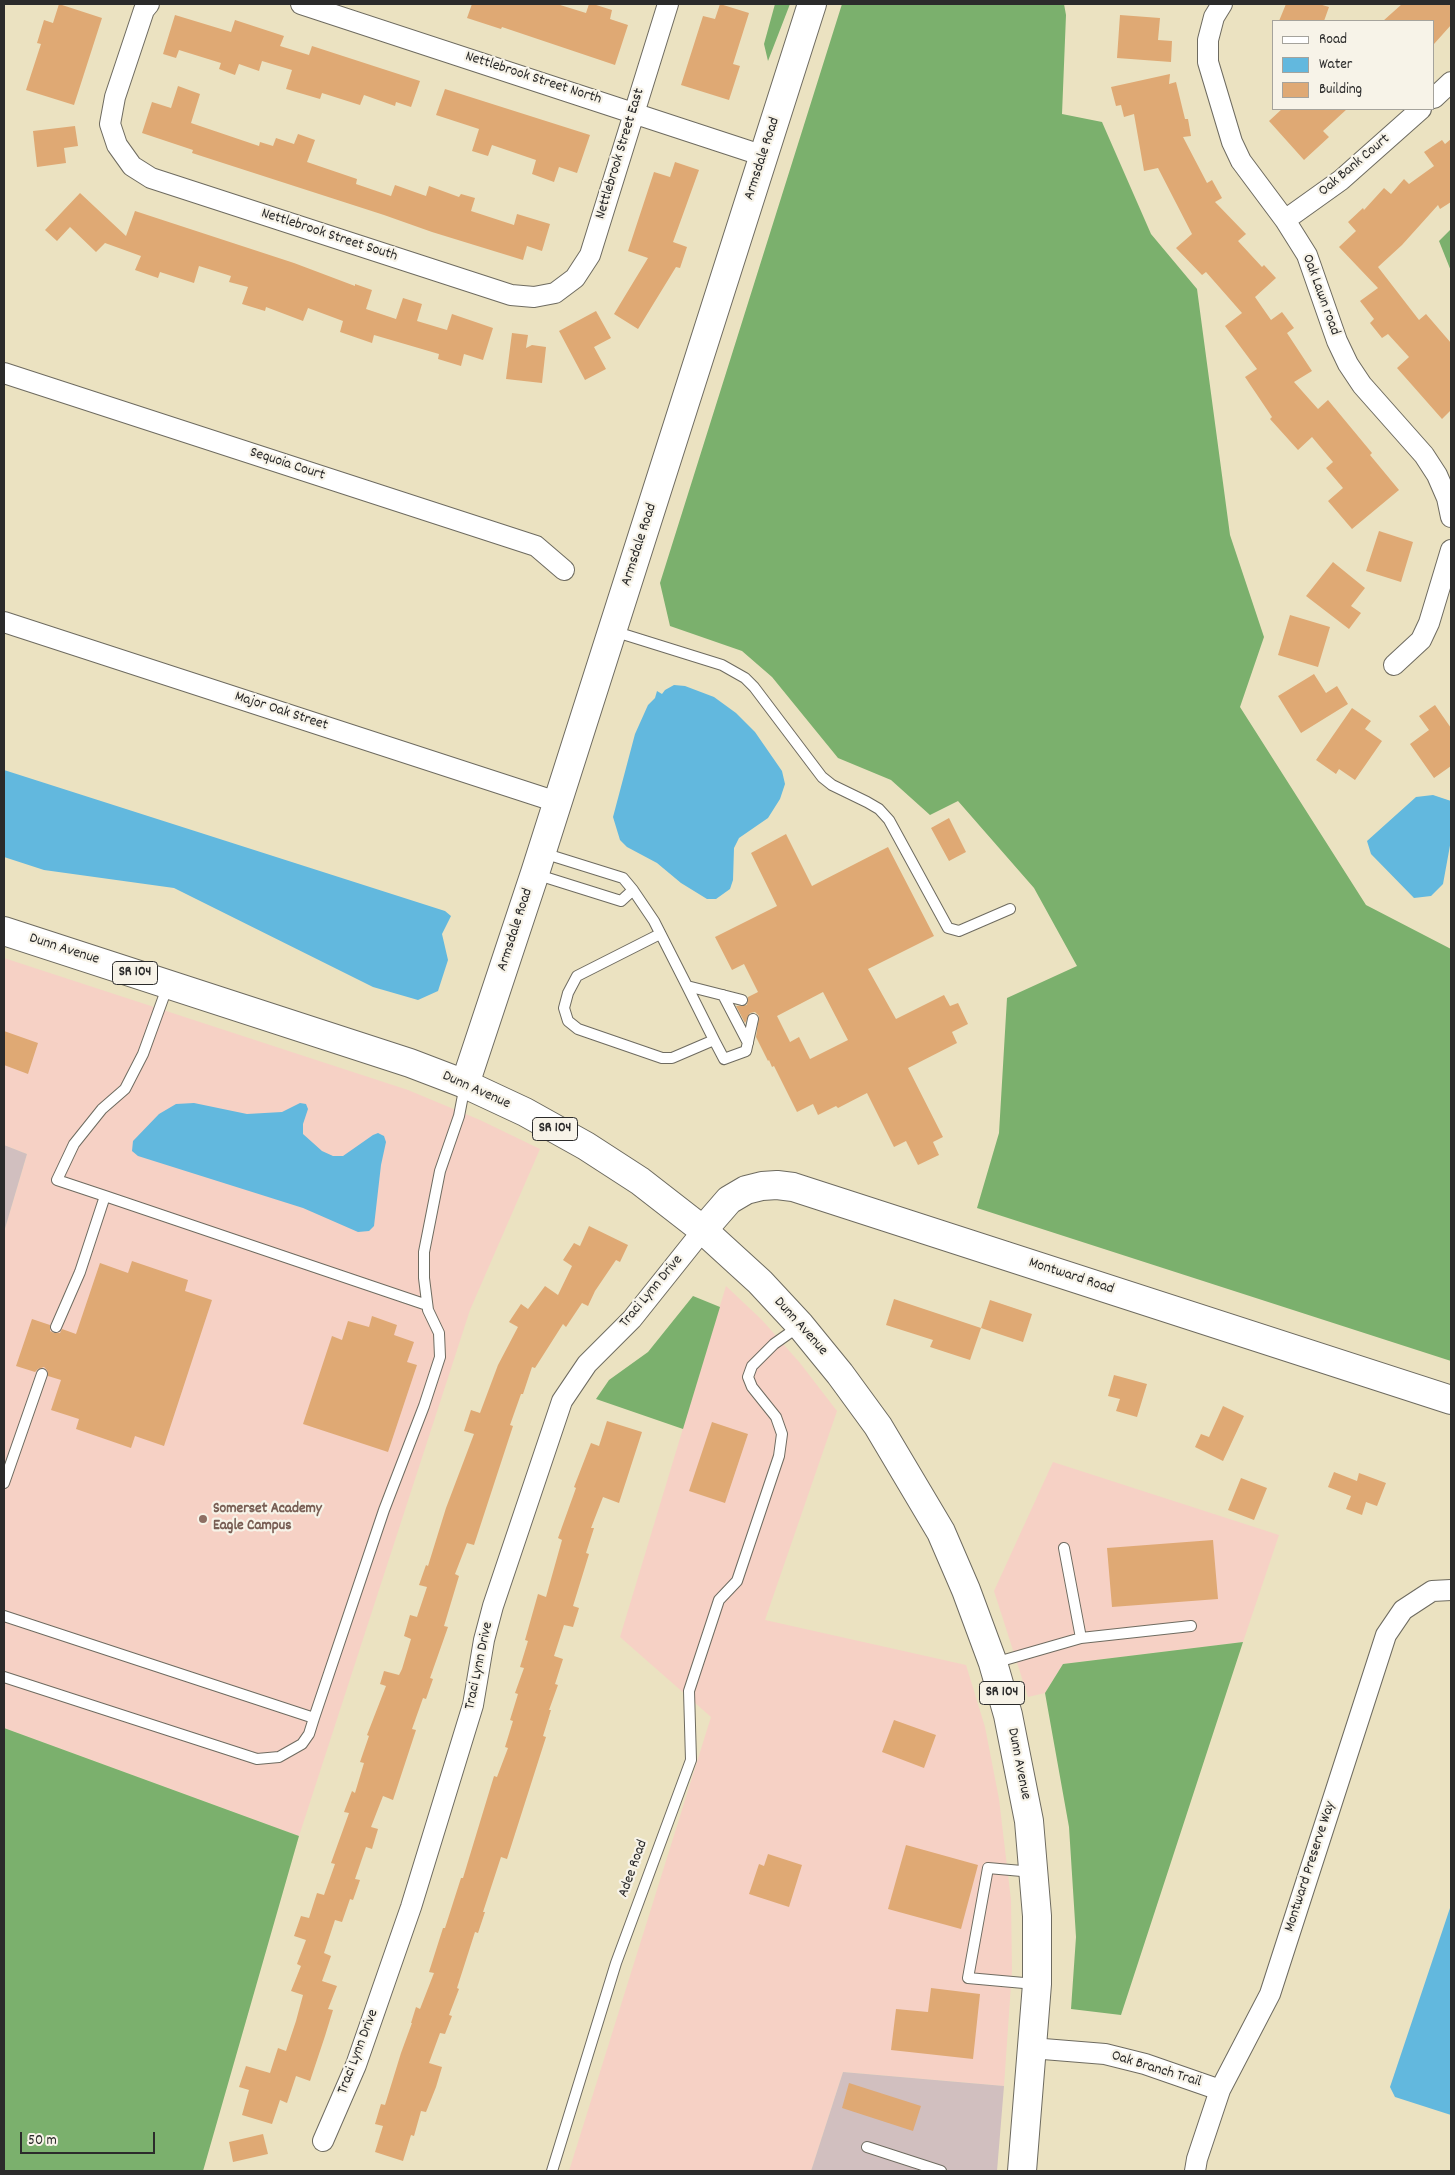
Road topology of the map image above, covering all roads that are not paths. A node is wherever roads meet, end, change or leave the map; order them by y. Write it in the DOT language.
graph roads {
  1 [pos="149,4"];
  2 [pos="301,4"];
  3 [pos="668,4"];
  4 [pos="812,4"];
  5 [pos="1222,4"];
  6 [pos="1451,82"];
  7 [pos="1435,97"];
  8 [pos="1421,110"];
  9 [pos="634,112"];
  10 [pos="764,156"];
  11 [pos="1285,220"];
  12 [pos="555,293"];
  13 [pos="4,373"];
  14 [pos="1451,517"];
  15 [pos="1451,550"];
  16 [pos="564,570"];
  17 [pos="4,622"];
  18 [pos="612,631"];
  19 [pos="1394,665"];
  20 [pos="557,802"];
  21 [pos="538,863"];
  22 [pos="633,890"];
  23 [pos="1010,909"];
  24 [pos="4,931"];
  25 [pos="660,934"];
  26 [pos="168,984"];
  27 [pos="687,986"];
  28 [pos="722,995"];
  29 [pos="742,1000"];
  30 [pos="753,1019"];
  31 [pos="714,1040"];
  32 [pos="748,1043"];
  33 [pos="465,1084"];
  34 [pos="105,1196"];
  35 [pos="703,1230"];
  36 [pos="427,1305"];
  37 [pos="800,1325"];
  38 [pos="56,1327"];
  39 [pos="42,1374"];
  40 [pos="1451,1400"];
  41 [pos="4,1483"];
  42 [pos="1064,1548"];
  43 [pos="1451,1590"];
  44 [pos="4,1616"];
  45 [pos="1191,1626"];
  46 [pos="1081,1638"];
  47 [pos="993,1663"];
  48 [pos="4,1677"];
  49 [pos="314,1718"];
  50 [pos="1034,1872"];
  51 [pos="1037,1984"];
  52 [pos="1031,2048"];
  53 [pos="1220,2090"];
  54 [pos="323,2140"];
  55 [pos="867,2147"];
  56 [pos="552,2171"];
  57 [pos="941,2171"];
  58 [pos="1022,2171"];
  59 [pos="1195,2171"];
  1 -- 12 [label="street, Nettlebrook Street South"];
  2 -- 9 [label="street, Nettlebrook Street North"];
  3 -- 9 [label="street, Nettlebrook Street East"];
  4 -- 10 [label="street, Armsdale Road"];
  5 -- 11 [label="street, Oak Lawn road"];
  6 -- 7 [label="street"];
  8 -- 11 [label="street, Oak Bank Court"];
  9 -- 10 [label="street, Nettlebrook Street North"];
  9 -- 12 [label="street, Nettlebrook Street East"];
  10 -- 18 [label="street, Armsdale Road"];
  11 -- 14 [label="street, Oak Lawn road"];
  13 -- 16 [label="street, Sequoia Court"];
  15 -- 19 [label="street"];
  17 -- 20 [label="street, Major Oak Street"];
  18 -- 20 [label="street, Armsdale Road"];
  18 -- 23 [label="lane"];
  20 -- 21 [label="street, Armsdale Road"];
  21 -- 22 [label="lane"];
  21 -- 22 [label="lane"];
  21 -- 33 [label="street, Armsdale Road"];
  22 -- 25 [label="lane"];
  24 -- 26 [label="street, Dunn Avenue / SR 104"];
  25 -- 27 [label="lane"];
  25 -- 31 [label="lane"];
  26 -- 33 [label="street, Dunn Avenue / SR 104"];
  26 -- 34 [label="lane"];
  27 -- 28 [label="lane"];
  27 -- 31 [label="lane"];
  28 -- 29 [label="lane"];
  28 -- 32 [label="lane"];
  30 -- 32 [label="lane"];
  31 -- 32 [label="lane"];
  33 -- 35 [label="street, Dunn Avenue / SR 104"];
  33 -- 36 [label="lane"];
  34 -- 36 [label="lane"];
  34 -- 38 [label="lane"];
  35 -- 37 [label="street, Dunn Avenue / SR 104"];
  35 -- 40 [label="street, Montward Road"];
  35 -- 54 [label="street, Traci Lynn Drive"];
  36 -- 49 [label="lane"];
  37 -- 47 [label="street, Dunn Avenue / SR 104"];
  37 -- 56 [label="lane, Adee Road"];
  39 -- 41 [label="lane"];
  42 -- 46 [label="lane"];
  43 -- 53 [label="street, Montward Preserve Way"];
  44 -- 49 [label="lane"];
  45 -- 46 [label="lane"];
  46 -- 47 [label="lane"];
  47 -- 50 [label="street, Dunn Avenue / SR 104"];
  48 -- 49 [label="lane"];
  50 -- 51 [label="street, Dunn Avenue / SR 104"];
  50 -- 51 [label="lane"];
  51 -- 52 [label="street, Dunn Avenue / SR 104"];
  52 -- 53 [label="street, Oak Branch Trail"];
  52 -- 58 [label="street, Dunn Avenue / SR 104"];
  53 -- 59 [label="street, Montward Preserve Way"];
  55 -- 57 [label="lane"];
}
